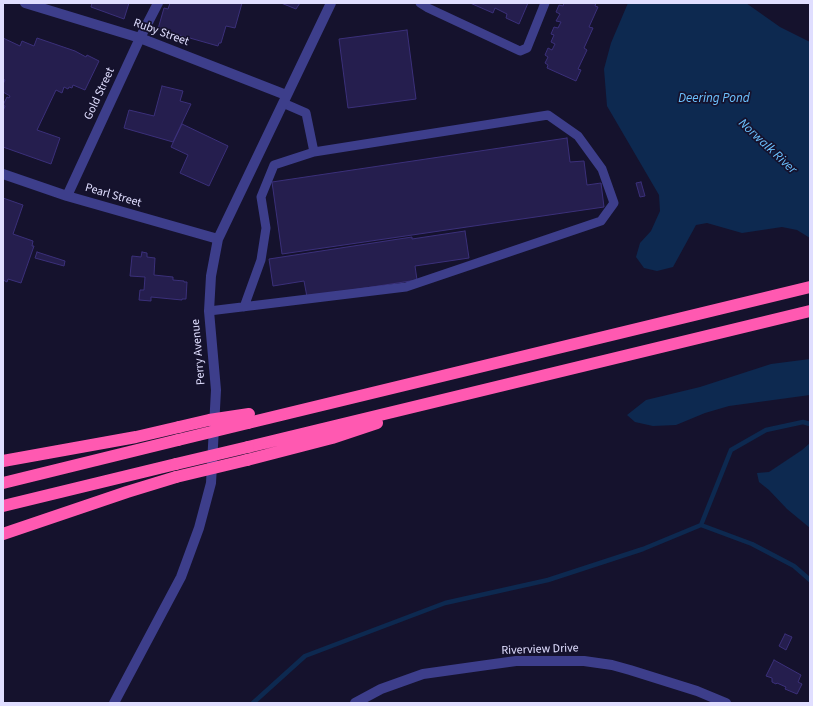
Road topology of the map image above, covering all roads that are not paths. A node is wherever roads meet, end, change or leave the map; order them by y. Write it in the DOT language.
graph roads {
  1 [pos="25,3"];
  2 [pos="158,3"];
  3 [pos="331,3"];
  4 [pos="420,3"];
  5 [pos="545,3"];
  6 [pos="140,38"];
  7 [pos="284,99"];
  8 [pos="314,152"];
  9 [pos="3,174"];
  10 [pos="67,196"];
  11 [pos="218,239"];
  12 [pos="810,287"];
  13 [pos="244,307"];
  14 [pos="208,311"];
  15 [pos="810,311"];
  16 [pos="457,397"];
  17 [pos="248,419"];
  18 [pos="3,461"];
  19 [pos="3,483"];
  20 [pos="3,506"];
  21 [pos="3,534"];
  22 [pos="114,703"];
  23 [pos="355,703"];
  24 [pos="726,703"];
  1 -- 6 [label="street, Ruby Street"];
  2 -- 6 [label="street, Gold Street"];
  3 -- 7 [label="street, Perry Avenue"];
  4 -- 5 [label="lane"];
  6 -- 7 [label="street, Ruby Street"];
  6 -- 10 [label="street, Gold Street"];
  7 -- 8 [label="lane"];
  7 -- 11 [label="street, Perry Avenue"];
  8 -- 13 [label="lane"];
  8 -- 13 [label="lane"];
  9 -- 10 [label="street, Pearl Street"];
  10 -- 11 [label="street, Pearl Street"];
  11 -- 14 [label="street, Perry Avenue"];
  12 -- 17 [label="highway"];
  13 -- 14 [label="lane"];
  14 -- 22 [label="street, Perry Avenue"];
  15 -- 16 [label="highway"];
  16 -- 20 [label="highway, bridge"];
  16 -- 21 [label="highway, bridge"];
  17 -- 18 [label="highway, bridge"];
  17 -- 19 [label="highway, bridge"];
  23 -- 24 [label="street, Riverview Drive"];
}
